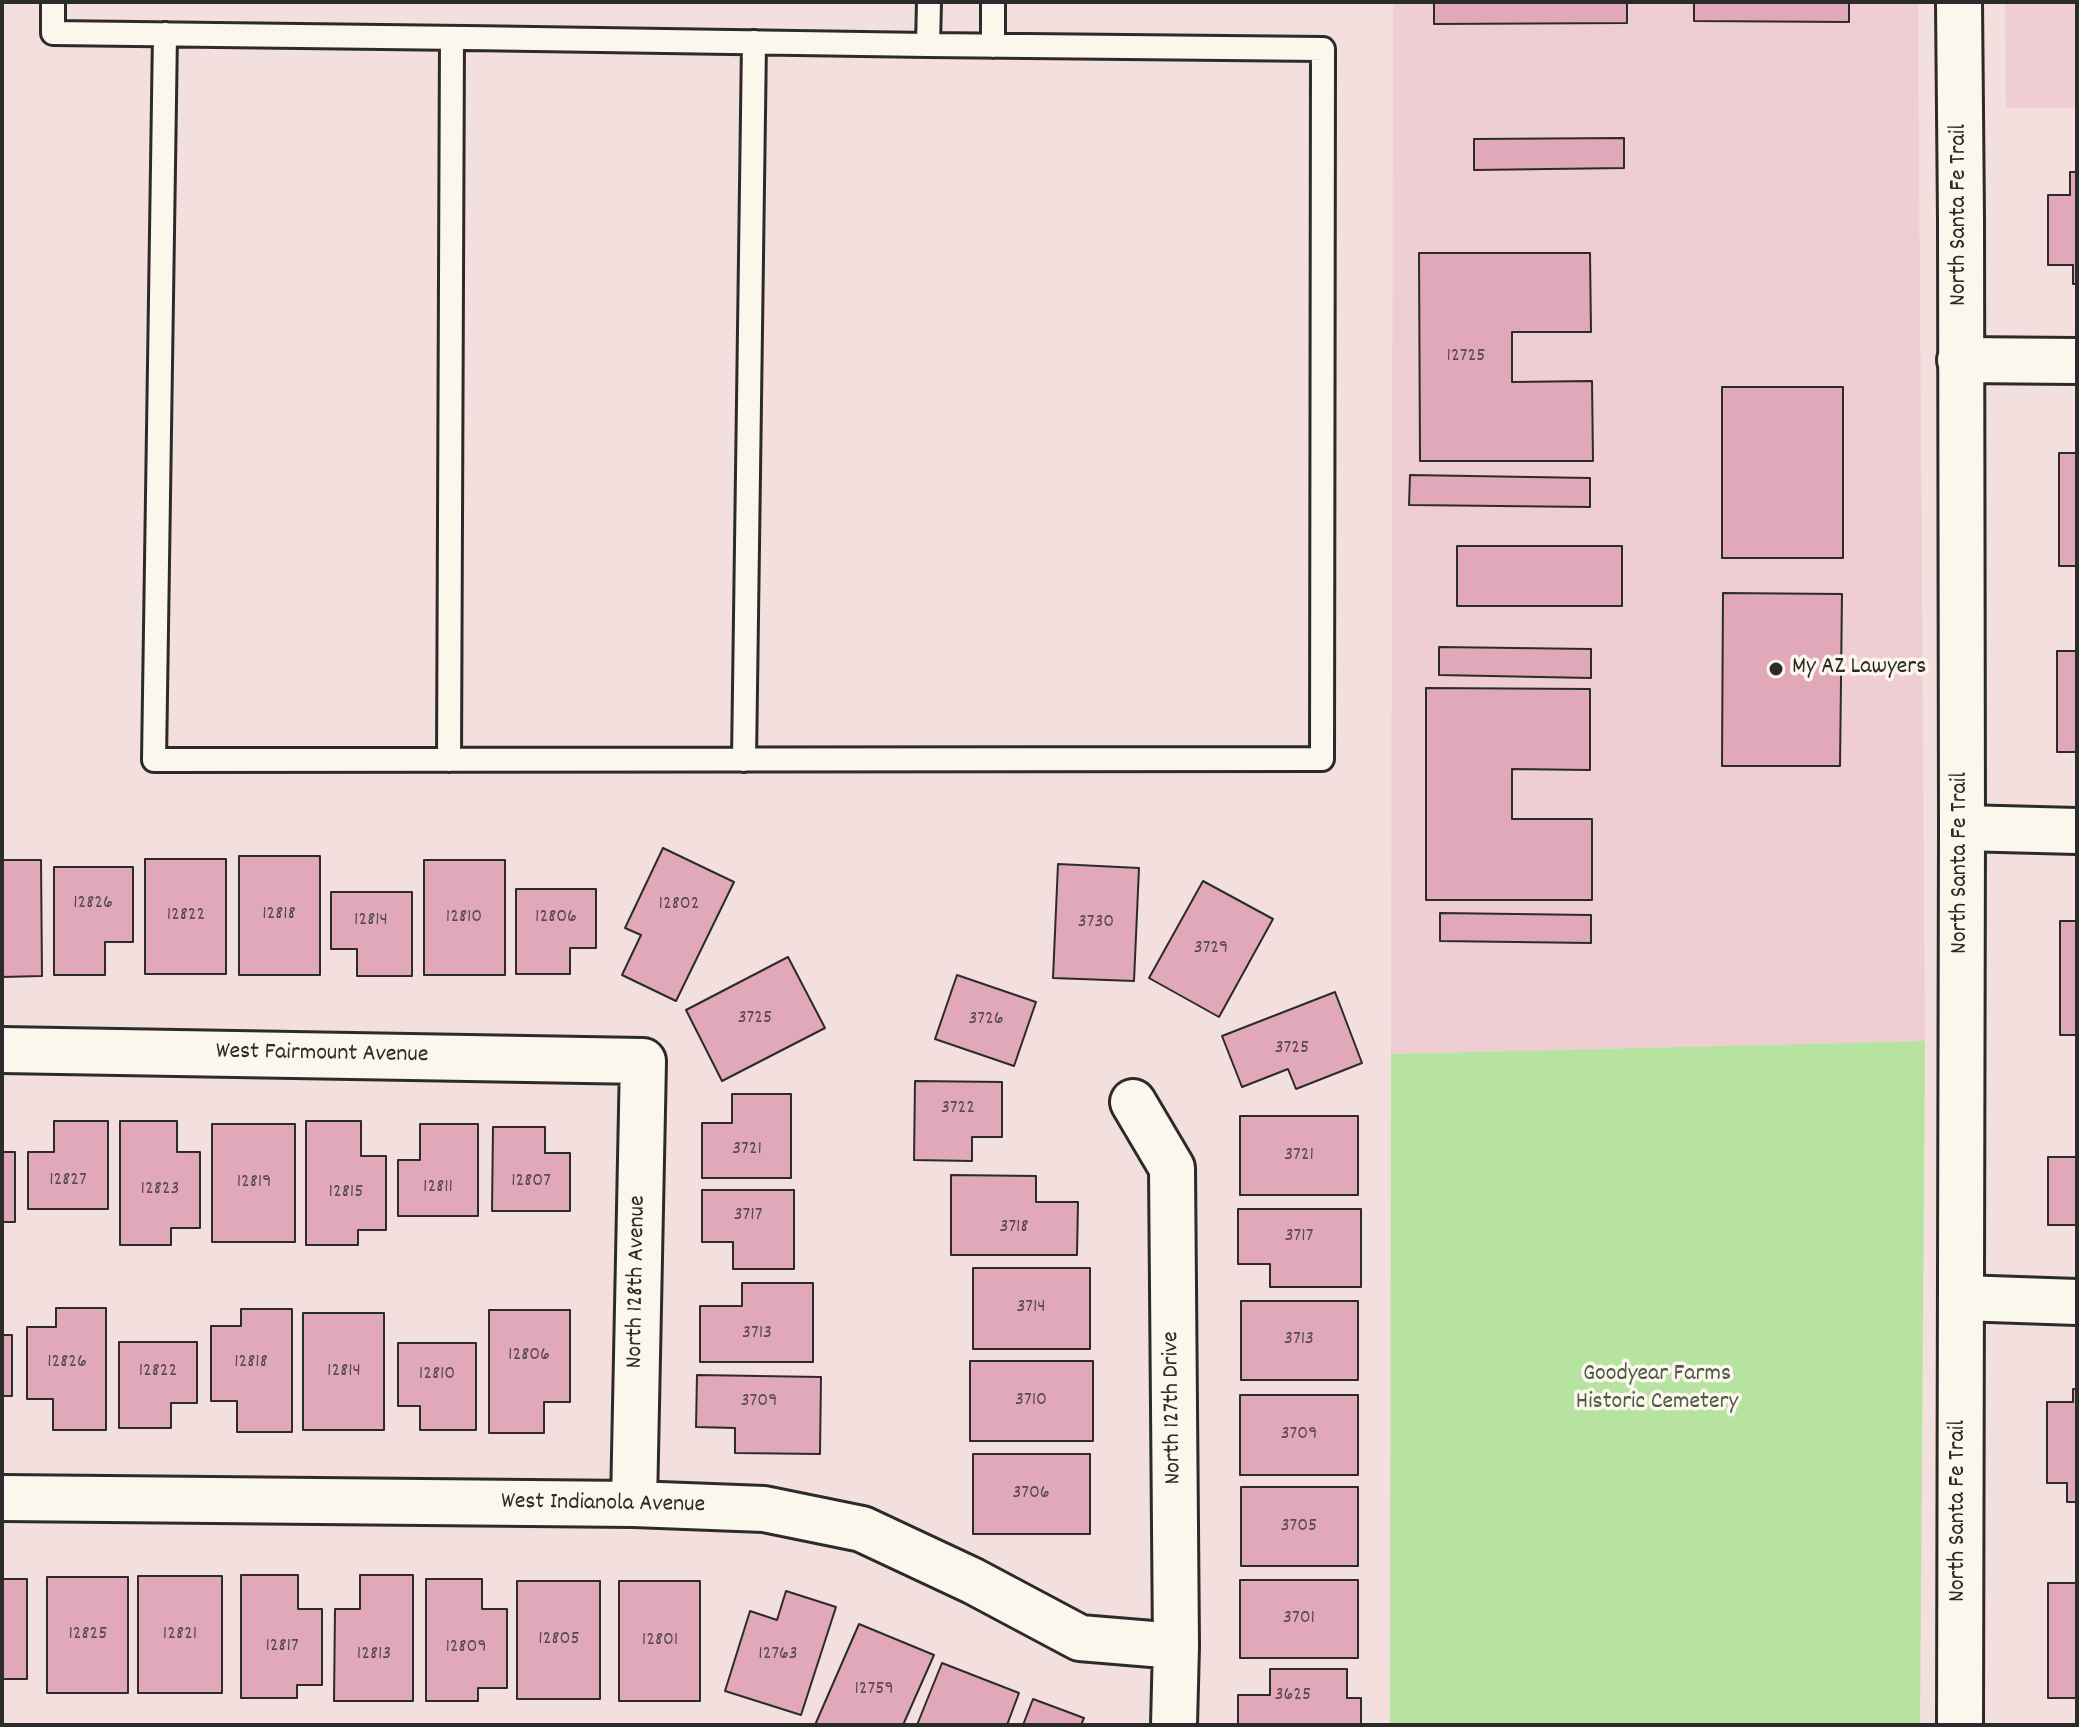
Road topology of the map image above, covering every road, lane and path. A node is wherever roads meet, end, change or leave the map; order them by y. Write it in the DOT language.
graph roads {
  1 [pos="53,2"];
  2 [pos="929,2"];
  3 [pos="993,2"];
  4 [pos="1959,2"];
  5 [pos="165,34"];
  6 [pos="452,38"];
  7 [pos="754,42"];
  8 [pos="928,45"];
  9 [pos="993,46"];
  10 [pos="1960,360"];
  11 [pos="2077,361"];
  12 [pos="449,760"];
  13 [pos="744,760"];
  14 [pos="1962,828"];
  15 [pos="2077,831"];
  16 [pos="2,1050"];
  17 [pos="643,1061"];
  18 [pos="1133,1102"];
  19 [pos="1961,1298"];
  20 [pos="2077,1302"];
  21 [pos="2,1498"];
  22 [pos="634,1504"];
  23 [pos="1176,1646"];
  24 [pos="1174,1725"];
  25 [pos="1960,1725"];
  1 -- 5 [label="lane"];
  2 -- 8 [label="lane"];
  3 -- 9 [label="lane"];
  4 -- 10 [label="street, North Santa Fe Trail"];
  5 -- 6 [label="lane"];
  5 -- 12 [label="lane"];
  6 -- 7 [label="lane"];
  6 -- 12 [label="lane"];
  7 -- 8 [label="lane"];
  7 -- 13 [label="lane"];
  8 -- 9 [label="lane"];
  9 -- 13 [label="lane"];
  10 -- 11 [label="street"];
  10 -- 14 [label="street, North Santa Fe Trail"];
  12 -- 13 [label="lane"];
  14 -- 15 [label="street"];
  14 -- 19 [label="street, North Santa Fe Trail"];
  16 -- 17 [label="street, West Fairmount Avenue"];
  17 -- 22 [label="street, North 128th Avenue"];
  18 -- 23 [label="street, North 127th Drive"];
  19 -- 20 [label="street"];
  19 -- 25 [label="street, North Santa Fe Trail"];
  21 -- 22 [label="street, West Indianola Avenue"];
  22 -- 23 [label="street, West Indianola Avenue"];
  23 -- 24 [label="street, North 127th Drive"];
}
